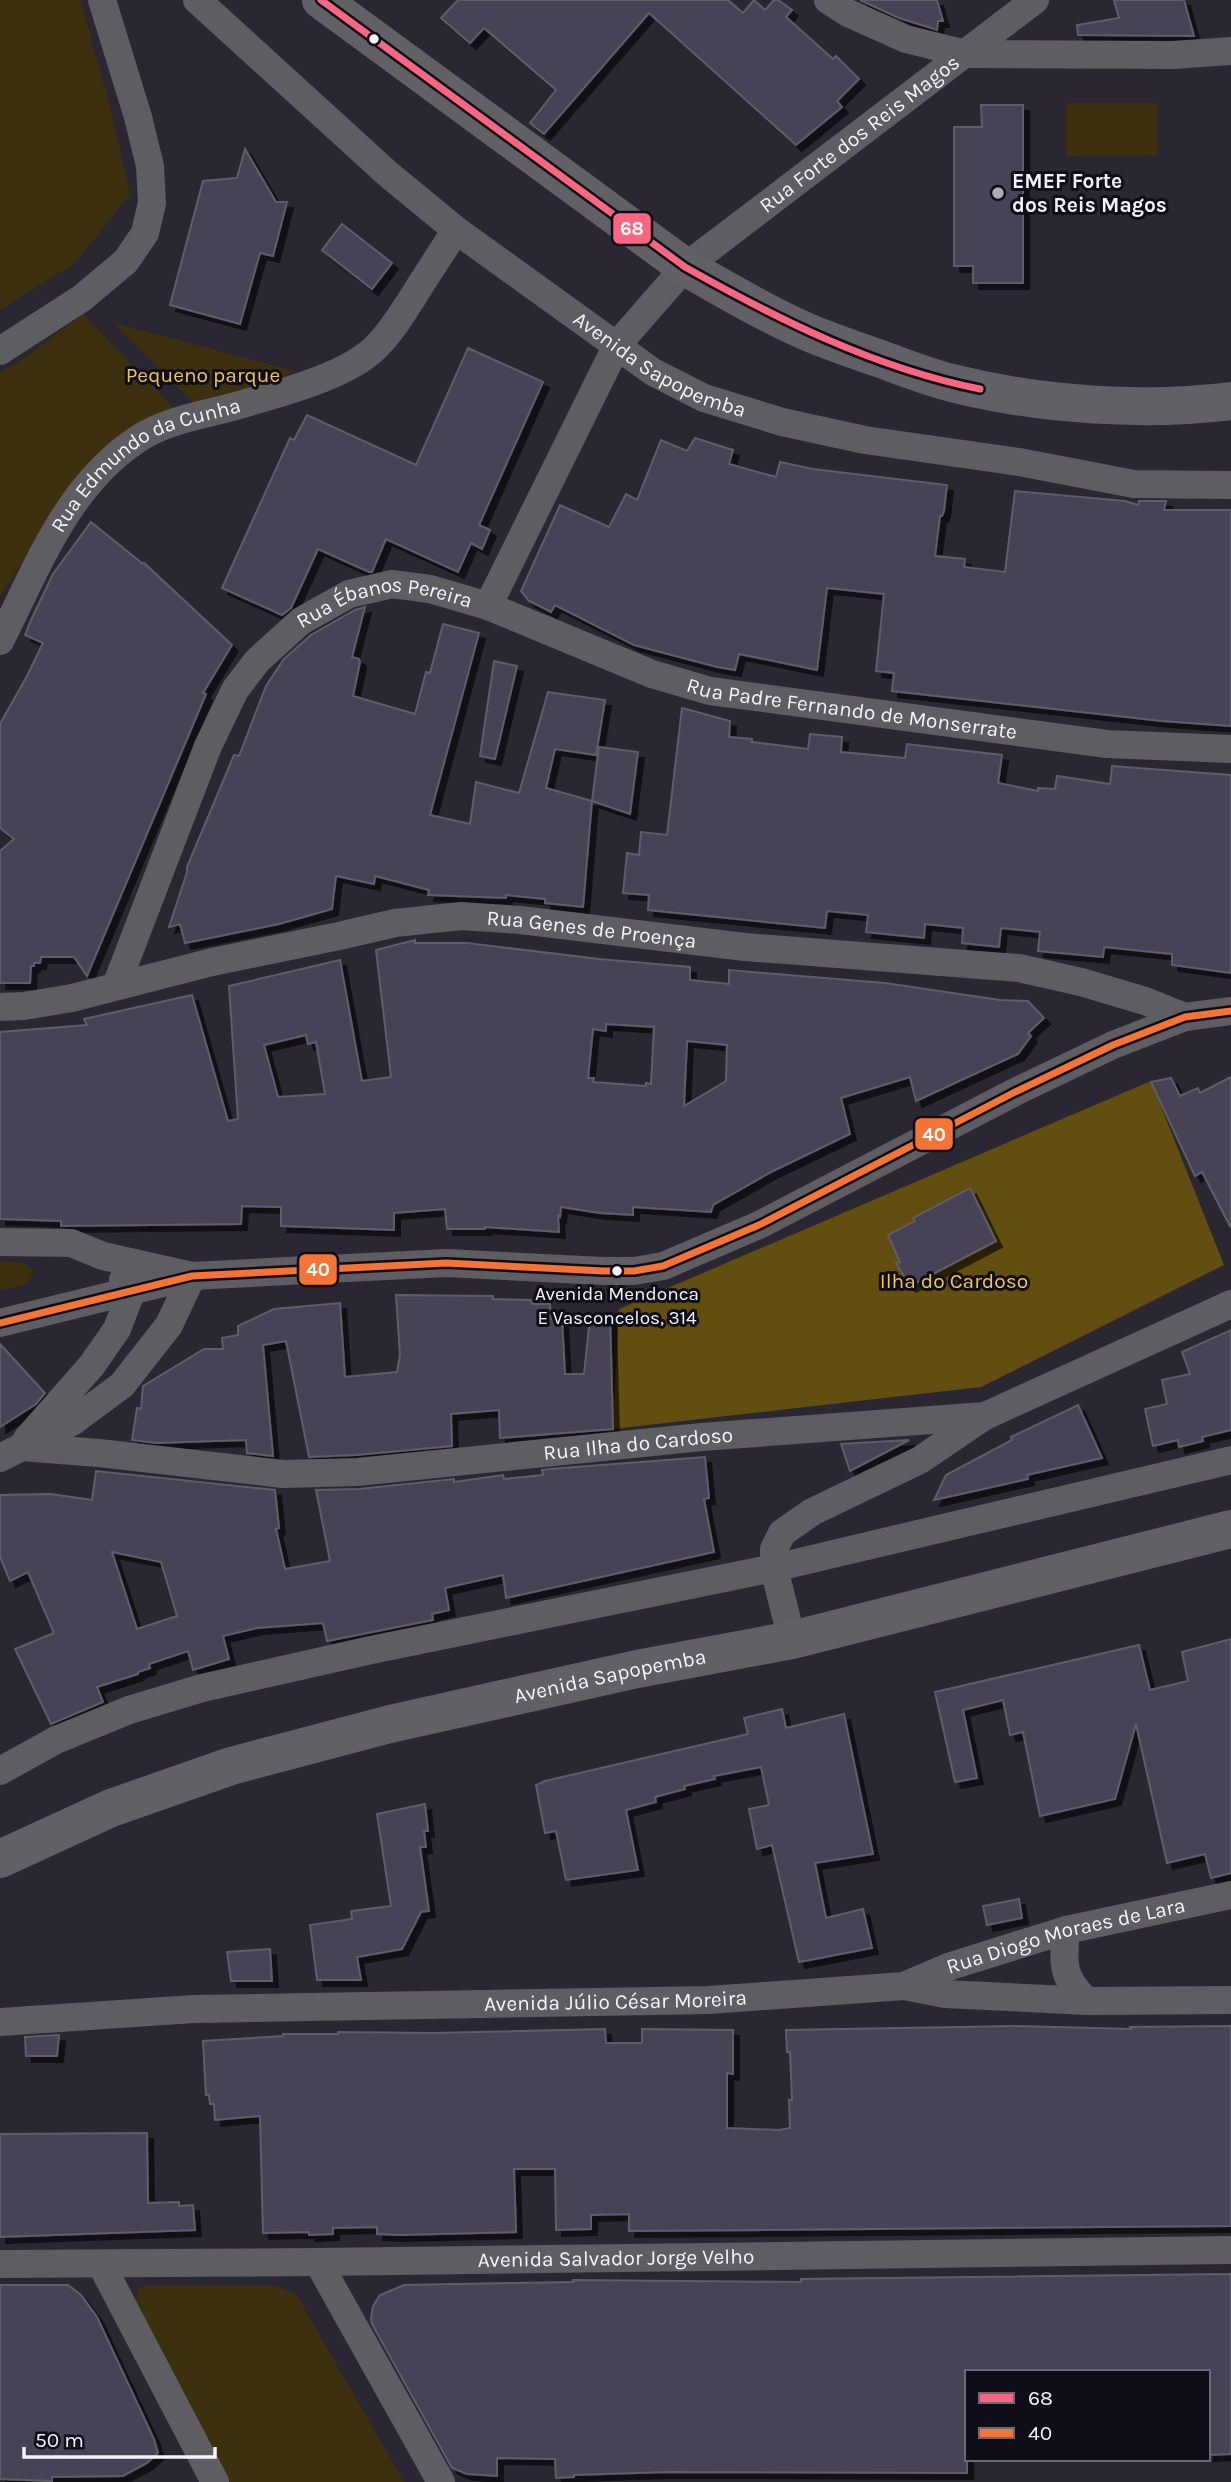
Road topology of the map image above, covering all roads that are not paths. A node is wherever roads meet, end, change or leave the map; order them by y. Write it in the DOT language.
graph roads {
  1 [pos="102,0"];
  2 [pos="197,0"];
  3 [pos="321,0"];
  4 [pos="828,0"];
  5 [pos="1035,0"];
  6 [pos="1231,51"];
  7 [pos="966,54"];
  8 [pos="456,230"];
  9 [pos="685,267"];
  10 [pos="617,345"];
  11 [pos="0,351"];
  12 [pos="1231,401"];
  13 [pos="1231,485"];
  14 [pos="488,606"];
  15 [pos="0,641"];
  16 [pos="1231,749"];
  17 [pos="116,986"];
  18 [pos="0,1007"];
  19 [pos="1231,1011"];
  20 [pos="1185,1017"];
  21 [pos="0,1242"];
  22 [pos="103,1256"];
  23 [pos="192,1276"];
  24 [pos="132,1290"];
  25 [pos="1231,1304"];
  26 [pos="0,1323"];
  27 [pos="985,1416"];
  28 [pos="10,1452"];
  29 [pos="1231,1460"];
  30 [pos="1231,1529"];
  31 [pos="774,1569"];
  32 [pos="792,1640"];
  33 [pos="0,1771"];
  34 [pos="0,1859"];
  35 [pos="1231,1895"];
  36 [pos="1066,1930"];
  37 [pos="904,1986"];
  38 [pos="1231,2000"];
  39 [pos="1087,2001"];
  40 [pos="0,2022"];
  41 [pos="1231,2250"];
  42 [pos="318,2262"];
  43 [pos="0,2264"];
  44 [pos="101,2264"];
  45 [pos="215,2482"];
  46 [pos="441,2482"];
  1 -- 11 [label="street"];
  2 -- 8 [label="street, Avenida Sapopemba"];
  3 -- 9 [label="main road"];
  4 -- 7 [label="street"];
  5 -- 7 [label="street, Rua Forte dos Reis Magos"];
  6 -- 7 [label="street"];
  7 -- 9 [label="street, Rua Forte dos Reis Magos"];
  8 -- 10 [label="street, Avenida Sapopemba"];
  8 -- 15 [label="street, Rua Edmundo da Cunha"];
  9 -- 10 [label="street, Rua Ébanos Pereira"];
  9 -- 12 [label="main road"];
  10 -- 13 [label="street, Avenida Sapopemba"];
  10 -- 14 [label="street, Rua Ébanos Pereira"];
  14 -- 16 [label="street, Rua Padre Fernando de Monserrate"];
  14 -- 17 [label="street, Rua Ébanos Pereira"];
  17 -- 18 [label="street, Rua Genes de Proença"];
  17 -- 20 [label="street, Rua Genes de Proença"];
  19 -- 20 [label="street"];
  20 -- 23 [label="street"];
  21 -- 22 [label="street"];
  22 -- 23 [label="street"];
  22 -- 24 [label="street"];
  23 -- 24 [label="street"];
  23 -- 28 [label="street"];
  24 -- 26 [label="street"];
  24 -- 28 [label="street"];
  25 -- 27 [label="street, Rua Ilha do Cardoso"];
  27 -- 28 [label="street, Rua Ilha do Cardoso"];
  27 -- 31 [label="street"];
  29 -- 31 [label="street"];
  30 -- 32 [label="main road, Avenida Sapopemba"];
  31 -- 32 [label="street"];
  31 -- 33 [label="street"];
  32 -- 34 [label="main road, Avenida Sapopemba"];
  35 -- 36 [label="street, Rua Diogo Moraes de Lara"];
  36 -- 37 [label="street, Rua Diogo Moraes de Lara"];
  36 -- 39 [label="street"];
  37 -- 39 [label="street, Avenida Júlio César Moreira"];
  37 -- 40 [label="street, Avenida Júlio César Moreira"];
  38 -- 39 [label="street, Avenida Júlio César Moreira"];
  41 -- 42 [label="street, Avenida Salvador Jorge Velho"];
  42 -- 44 [label="street, Avenida Salvador Jorge Velho"];
  42 -- 46 [label="street"];
  43 -- 44 [label="street, Avenida Salvador Jorge Velho"];
  44 -- 45 [label="street"];
}
